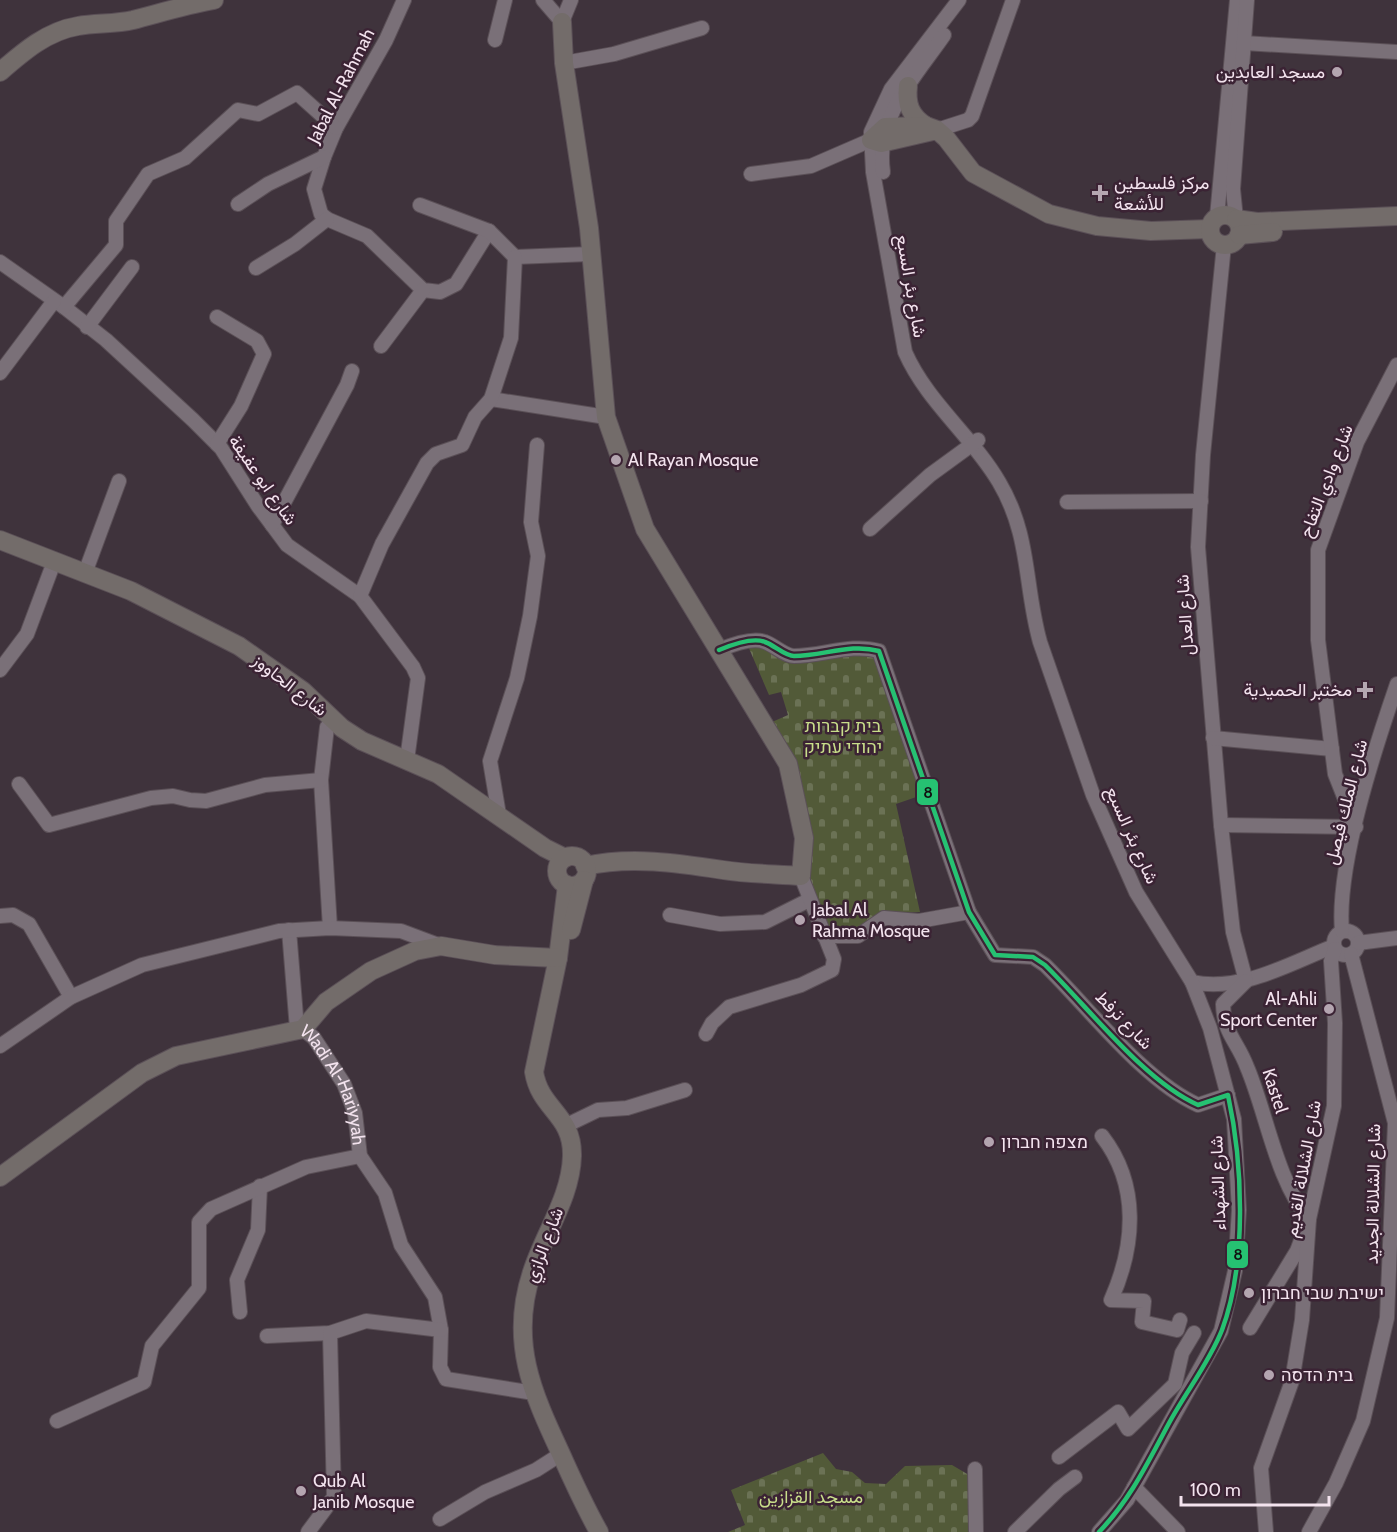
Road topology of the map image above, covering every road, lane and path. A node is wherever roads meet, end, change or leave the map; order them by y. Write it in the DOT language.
graph roads {
  1 [pos="214,0"];
  2 [pos="404,0"];
  3 [pos="505,0"];
  4 [pos="543,0"];
  5 [pos="571,0"];
  6 [pos="959,0"];
  7 [pos="970,0"];
  8 [pos="1013,0"];
  9 [pos="1237,0"];
  10 [pos="1247,0"];
  11 [pos="156,12"];
  12 [pos="562,22"];
  13 [pos="702,28"];
  14 [pos="495,40"];
  15 [pos="1244,44"];
  16 [pos="1397,52"];
  17 [pos="0,59"];
  18 [pos="564,63"];
  19 [pos="0,72"];
  20 [pos="908,86"];
  21 [pos="336,128"];
  22 [pos="932,128"];
  23 [pos="879,137"];
  24 [pos="324,157"];
  25 [pos="751,174"];
  26 [pos="238,204"];
  27 [pos="420,205"];
  28 [pos="1397,216"];
  29 [pos="327,219"];
  30 [pos="1213,223"];
  31 [pos="1397,228"];
  32 [pos="489,231"];
  33 [pos="1233,233"];
  34 [pos="590,254"];
  35 [pos="515,257"];
  36 [pos="0,262"];
  37 [pos="132,267"];
  38 [pos="256,268"];
  39 [pos="423,290"];
  40 [pos="59,304"];
  41 [pos="217,317"];
  42 [pos="87,327"];
  43 [pos="381,346"];
  44 [pos="1397,365"];
  45 [pos="352,371"];
  46 [pos="0,373"];
  47 [pos="491,399"];
  48 [pos="606,417"];
  49 [pos="975,443"];
  50 [pos="216,444"];
  51 [pos="537,445"];
  52 [pos="119,481"];
  53 [pos="1201,501"];
  54 [pos="1067,502"];
  55 [pos="272,525"];
  56 [pos="870,529"];
  57 [pos="0,540"];
  58 [pos="0,550"];
  59 [pos="51,570"];
  60 [pos="85,573"];
  61 [pos="360,596"];
  62 [pos="719,650"];
  63 [pos="0,670"];
  64 [pos="1397,684"];
  65 [pos="327,727"];
  66 [pos="1213,738"];
  67 [pos="1332,749"];
  68 [pos="407,760"];
  69 [pos="321,780"];
  70 [pos="19,784"];
  71 [pos="499,815"];
  72 [pos="1221,825"];
  73 [pos="1356,827"];
  74 [pos="572,872"];
  75 [pos="801,876"];
  76 [pos="809,900"];
  77 [pos="969,912"];
  78 [pos="670,915"];
  79 [pos="0,916"];
  80 [pos="330,928"];
  81 [pos="290,930"];
  82 [pos="1342,931"];
  83 [pos="824,936"];
  84 [pos="1397,938"];
  85 [pos="441,946"];
  86 [pos="1335,947"];
  87 [pos="1354,948"];
  88 [pos="558,958"];
  89 [pos="1246,981"];
  90 [pos="1192,982"];
  91 [pos="71,997"];
  92 [pos="300,1029"];
  93 [pos="706,1034"];
  94 [pos="0,1046"];
  95 [pos="685,1090"];
  96 [pos="1228,1095"];
  97 [pos="1396,1123"];
  98 [pos="567,1125"];
  99 [pos="1102,1136"];
  100 [pos="360,1156"];
  101 [pos="0,1177"];
  102 [pos="260,1186"];
  103 [pos="1309,1219"];
  104 [pos="240,1312"];
  105 [pos="1180,1320"];
  106 [pos="1250,1328"];
  107 [pos="441,1330"];
  108 [pos="330,1333"];
  109 [pos="1194,1333"];
  110 [pos="267,1336"];
  111 [pos="534,1393"];
  112 [pos="57,1421"];
  113 [pos="561,1454"];
  114 [pos="1059,1457"];
  115 [pos="975,1469"];
  116 [pos="1075,1478"];
  117 [pos="1134,1487"];
  118 [pos="440,1519"];
  119 [pos="308,1532"];
  120 [pos="599,1532"];
  121 [pos="976,1532"];
  122 [pos="1015,1532"];
  123 [pos="1099,1532"];
  124 [pos="1178,1532"];
  125 [pos="1266,1532"];
  126 [pos="1309,1532"];
  1 -- 11 [label="main road"];
  2 -- 21 [label="street, Jabal Al-Rahmah"];
  3 -- 14 [label="street"];
  4 -- 12 [label="street"];
  5 -- 12 [label="street"];
  6 -- 23 [label="street, شارع بئر السبع"];
  7 -- 20 [label="street"];
  8 -- 22 [label="street"];
  9 -- 30 [label="street"];
  10 -- 15 [label="street, شارع العدل"];
  11 -- 17 [label="main road"];
  11 -- 19 [label="main road"];
  12 -- 18 [label="main road"];
  13 -- 18 [label="street"];
  15 -- 16 [label="street"];
  15 -- 33 [label="street, شارع العدل"];
  18 -- 34 [label="main road"];
  20 -- 22 [label="main road"];
  20 -- 23 [label="street"];
  21 -- 24 [label="street, Jabal Al-Rahmah"];
  21 -- 40 [label="street"];
  22 -- 23 [label="main road"];
  22 -- 30 [label="main road"];
  23 -- 25 [label="street"];
  23 -- 49 [label="street, شارع بئر السبع"];
  24 -- 26 [label="street"];
  24 -- 29 [label="street, Jabal Al-Rahmah"];
  27 -- 32 [label="street"];
  28 -- 33 [label="main road"];
  29 -- 38 [label="street"];
  29 -- 39 [label="street"];
  30 -- 33 [label="main road"];
  30 -- 33 [label="main road"];
  31 -- 33 [label="main road"];
  32 -- 35 [label="street"];
  32 -- 39 [label="street"];
  33 -- 53 [label="street, شارع العدل"];
  34 -- 35 [label="street"];
  34 -- 48 [label="main road"];
  35 -- 47 [label="street"];
  36 -- 40 [label="street, شارع ابو عفيفة"];
  37 -- 42 [label="street"];
  39 -- 43 [label="street"];
  40 -- 42 [label="street, شارع ابو عفيفة"];
  40 -- 46 [label="street"];
  41 -- 50 [label="street"];
  42 -- 50 [label="street, شارع ابو عفيفة"];
  44 -- 67 [label="street, شارع وادي التفاح"];
  45 -- 55 [label="street"];
  47 -- 48 [label="street"];
  47 -- 61 [label="street"];
  48 -- 62 [label="main road"];
  49 -- 56 [label="street"];
  49 -- 90 [label="street, شارع بئر السبع"];
  50 -- 55 [label="street, شارع ابو عفيفة"];
  51 -- 71 [label="street"];
  52 -- 60 [label="street"];
  53 -- 54 [label="street"];
  53 -- 66 [label="street, شارع العدل"];
  55 -- 61 [label="street, شارع ابو عفيفة"];
  57 -- 60 [label="main road, شارع الحاووز"];
  58 -- 59 [label="main road"];
  59 -- 63 [label="street"];
  59 -- 65 [label="main road"];
  60 -- 68 [label="main road, شارع الحاووز"];
  61 -- 68 [label="street, شارع ابو عفيفة"];
  62 -- 75 [label="main road"];
  62 -- 77 [label="street"];
  64 -- 73 [label="street, شارع الملك فيصل"];
  65 -- 69 [label="street"];
  65 -- 74 [label="main road"];
  66 -- 67 [label="street"];
  66 -- 72 [label="street, شارع العدل"];
  67 -- 73 [label="street, شارع وادي التفاح"];
  68 -- 71 [label="main road, شارع الحاووز"];
  69 -- 70 [label="street"];
  69 -- 80 [label="street"];
  71 -- 74 [label="main road, شارع الحاووز"];
  72 -- 73 [label="street"];
  72 -- 89 [label="street, شارع العدل"];
  73 -- 82 [label="street, شارع الملك فيصل"];
  74 -- 75 [label="main road"];
  74 -- 88 [label="main road"];
  75 -- 76 [label="street"];
  76 -- 78 [label="street"];
  76 -- 83 [label="street"];
  77 -- 83 [label="street"];
  77 -- 96 [label="street, شارع ترفط"];
  79 -- 91 [label="street"];
  80 -- 81 [label="street"];
  80 -- 85 [label="street"];
  81 -- 91 [label="street"];
  81 -- 92 [label="street"];
  82 -- 86 [label="street"];
  82 -- 87 [label="street"];
  83 -- 93 [label="street"];
  84 -- 87 [label="street"];
  85 -- 88 [label="main road"];
  85 -- 92 [label="main road"];
  86 -- 87 [label="street"];
  86 -- 89 [label="street"];
  86 -- 103 [label="street, شارع الشلالة القديم"];
  87 -- 97 [label="street, شارع الشلالة الجديد"];
  88 -- 98 [label="main road"];
  89 -- 90 [label="street"];
  89 -- 103 [label="street, Kastel"];
  90 -- 96 [label="street, شارع الشهداء"];
  91 -- 94 [label="street"];
  92 -- 100 [label="street, Wadi Al-Hariyyah"];
  92 -- 101 [label="main road, Wadi Al-Hariyyah"];
  95 -- 98 [label="street"];
  96 -- 117 [label="street, شارع الشهداء"];
  97 -- 126 [label="street, شارع الشلالة الجديد"];
  98 -- 111 [label="main road, شارع الرازي"];
  99 -- 105 [label="street"];
  100 -- 102 [label="street"];
  100 -- 107 [label="street, Wadi Al-Hariyyah"];
  102 -- 104 [label="street"];
  102 -- 112 [label="street"];
  103 -- 106 [label="street"];
  103 -- 125 [label="street, شارع الشلالة القديم"];
  107 -- 108 [label="street"];
  107 -- 111 [label="street, Wadi Al-Hariyyah"];
  108 -- 110 [label="street"];
  108 -- 119 [label="street"];
  109 -- 114 [label="street"];
  111 -- 113 [label="main road, شارع الرازي"];
  113 -- 118 [label="street"];
  113 -- 120 [label="main road, شارع الرازي"];
  115 -- 121 [label="street"];
  116 -- 122 [label="street"];
  117 -- 123 [label="street, شارع الشهداء"];
  117 -- 124 [label="street"];
}
